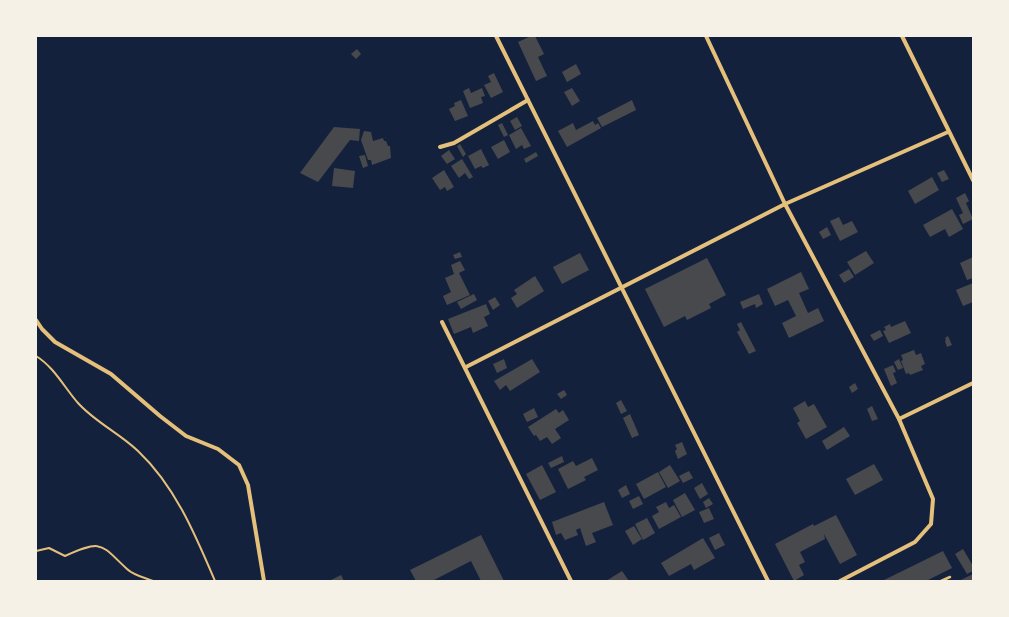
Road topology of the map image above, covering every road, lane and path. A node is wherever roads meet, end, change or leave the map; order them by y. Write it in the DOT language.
graph roads {
  1 [pos="496,36"];
  2 [pos="706,36"];
  3 [pos="902,36"];
  4 [pos="528,100"];
  5 [pos="948,132"];
  6 [pos="440,147"];
  7 [pos="973,180"];
  8 [pos="785,204"];
  9 [pos="621,289"];
  10 [pos="36,320"];
  11 [pos="442,322"];
  12 [pos="36,356"];
  13 [pos="466,367"];
  14 [pos="973,383"];
  15 [pos="898,419"];
  16 [pos="36,551"];
  17 [pos="950,576"];
  18 [pos="153,581"];
  19 [pos="215,581"];
  20 [pos="264,581"];
  21 [pos="571,581"];
  22 [pos="768,581"];
  23 [pos="840,581"];
  24 [pos="941,581"];
  1 -- 4 [label="street"];
  2 -- 8 [label="street"];
  3 -- 5 [label="street"];
  4 -- 6 [label="street"];
  4 -- 9 [label="street"];
  5 -- 7 [label="street"];
  5 -- 8 [label="street"];
  8 -- 9 [label="street"];
  8 -- 15 [label="street"];
  9 -- 13 [label="street"];
  9 -- 22 [label="street"];
  10 -- 20 [label="street"];
  11 -- 13 [label="street"];
  12 -- 19 [label="path"];
  13 -- 21 [label="street"];
  14 -- 15 [label="street"];
  15 -- 23 [label="street"];
  16 -- 18 [label="path"];
  17 -- 24 [label="lane"];
}
